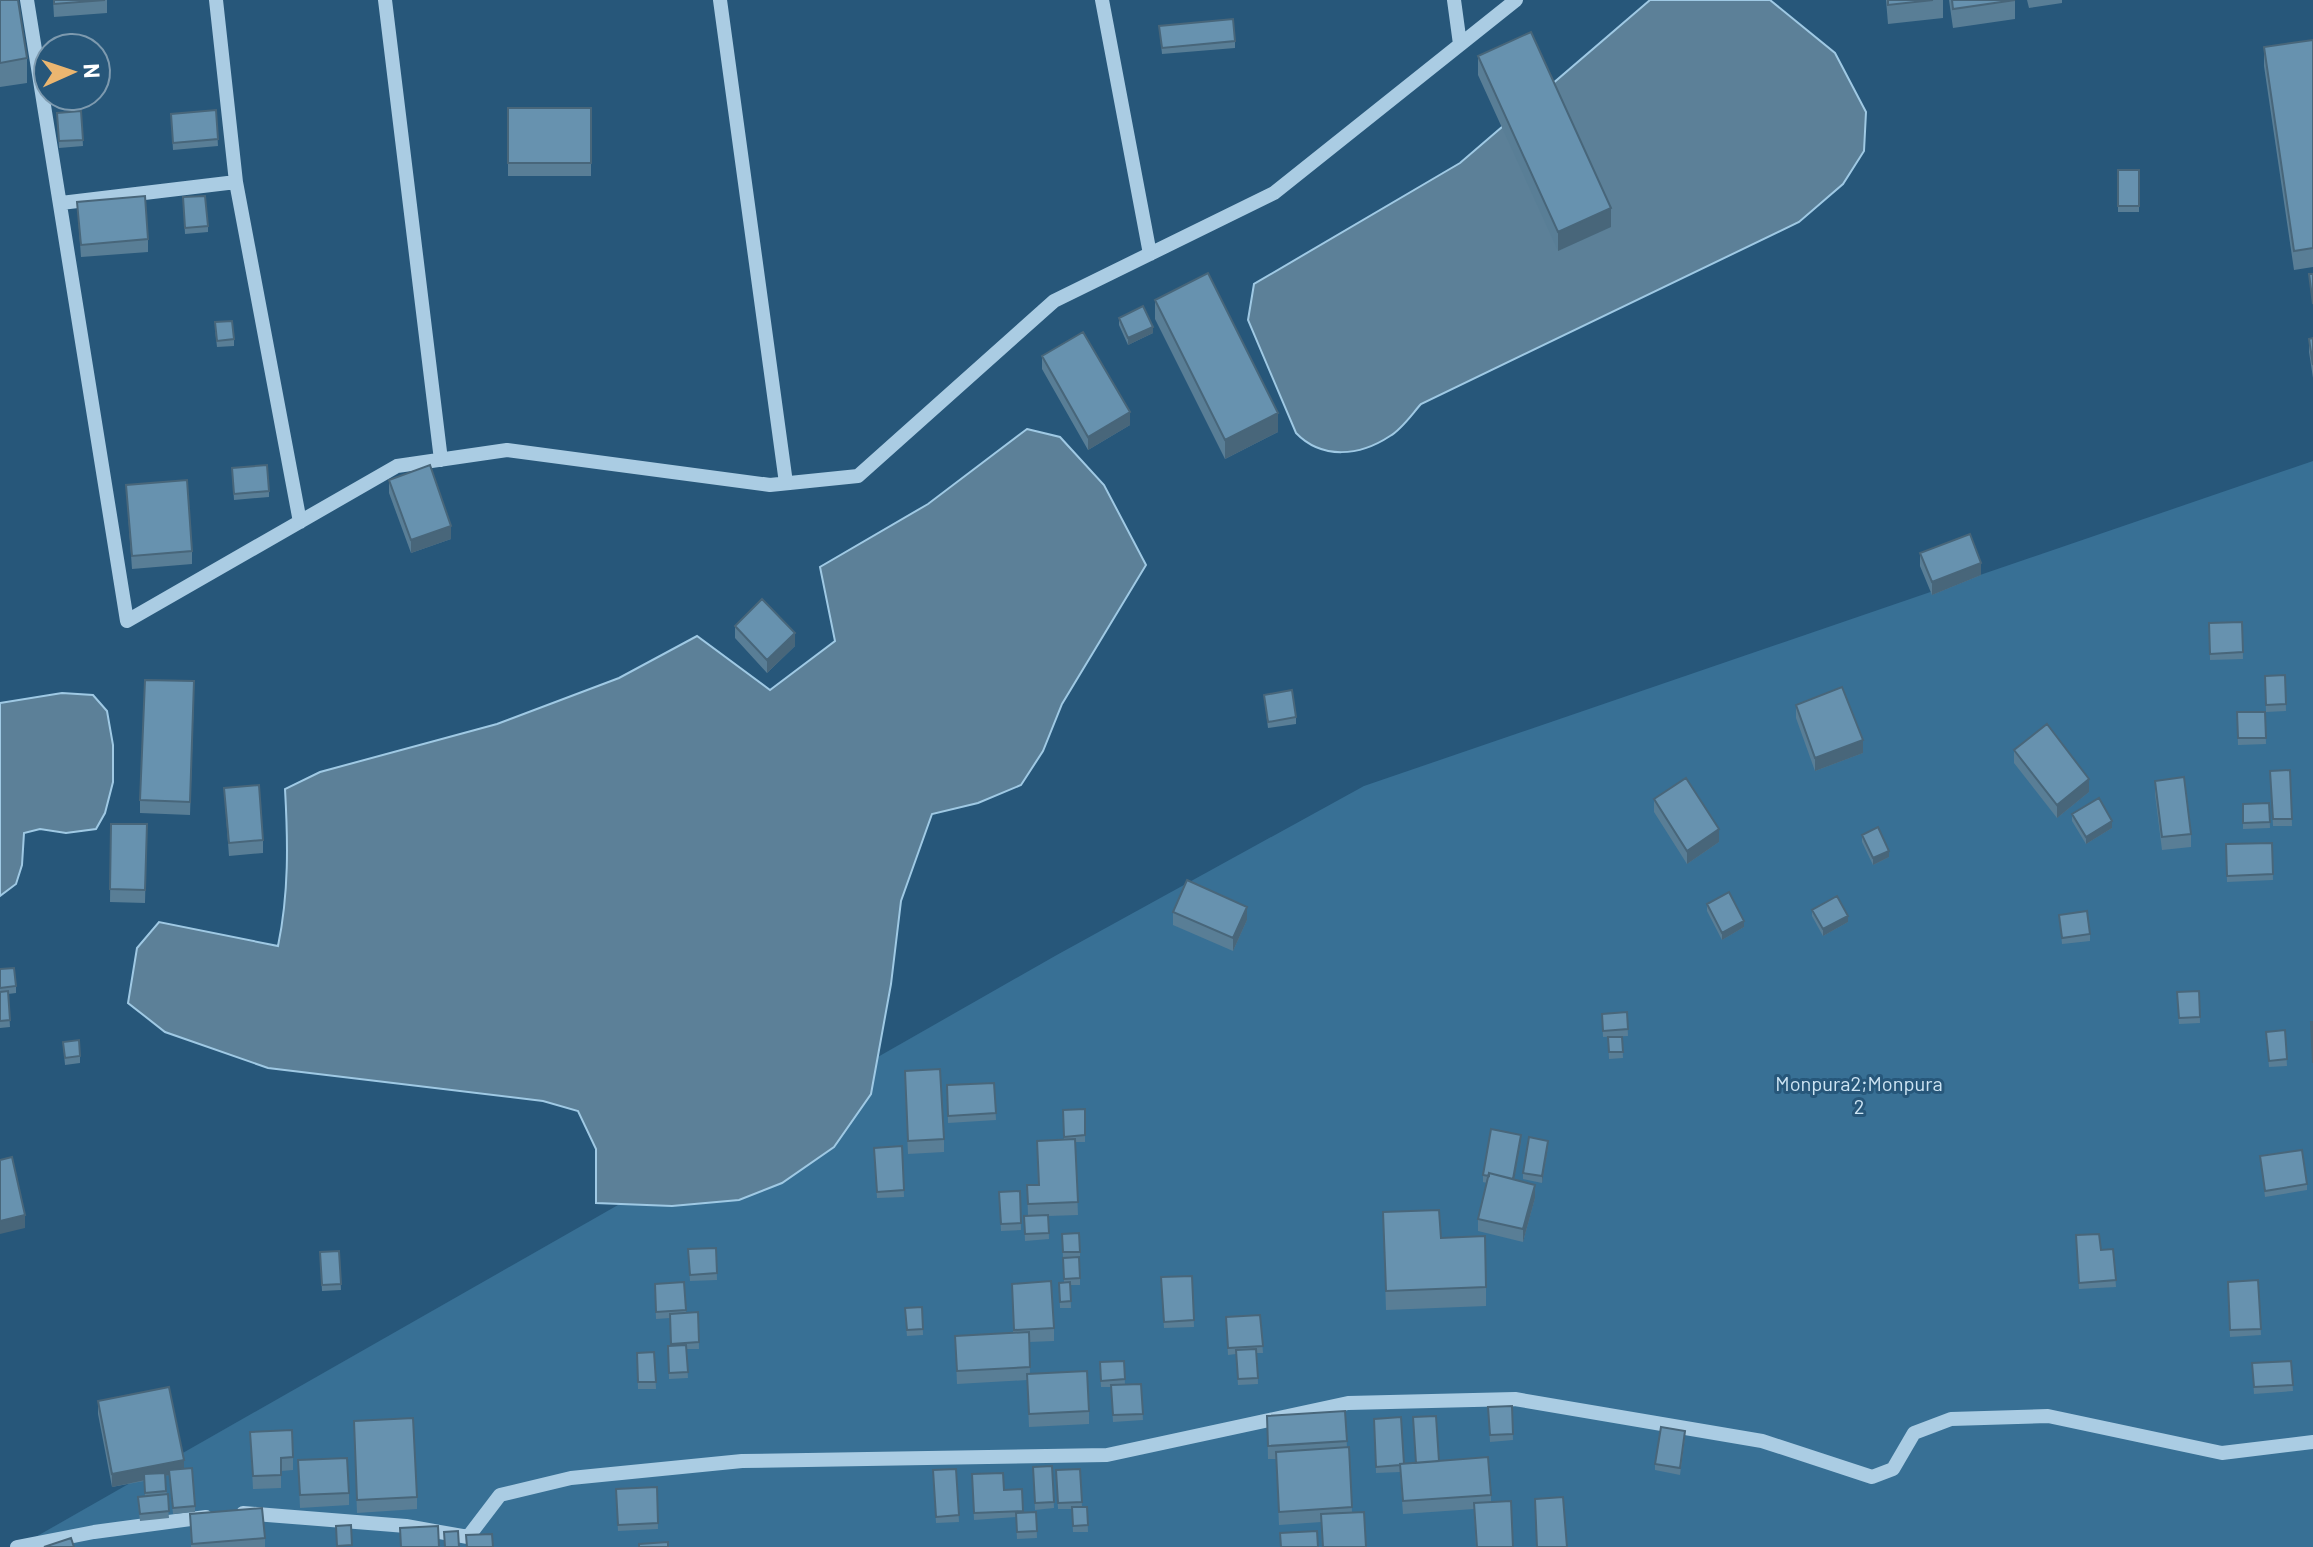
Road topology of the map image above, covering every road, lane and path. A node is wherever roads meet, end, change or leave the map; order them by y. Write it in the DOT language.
graph roads {
  1 [pos="27,0"];
  2 [pos="216,0"];
  3 [pos="385,0"];
  4 [pos="720,0"];
  5 [pos="1102,0"];
  6 [pos="1454,0"];
  7 [pos="1516,0"];
  8 [pos="1460,44"];
  9 [pos="236,182"];
  10 [pos="61,203"];
  11 [pos="1150,254"];
  12 [pos="441,460"];
  13 [pos="786,483"];
  14 [pos="300,522"];
  15 [pos="2313,1442"];
  16 [pos="17,1547"];
  1 -- 10 [label="street"];
  2 -- 9 [label="street"];
  3 -- 12 [label="street"];
  4 -- 13 [label="street"];
  5 -- 11 [label="street"];
  6 -- 8 [label="street"];
  7 -- 8 [label="street"];
  8 -- 11 [label="street"];
  9 -- 10 [label="street"];
  9 -- 14 [label="street"];
  10 -- 14 [label="street"];
  11 -- 13 [label="street"];
  12 -- 13 [label="street"];
  12 -- 14 [label="street"];
  15 -- 16 [label="street"];
}
